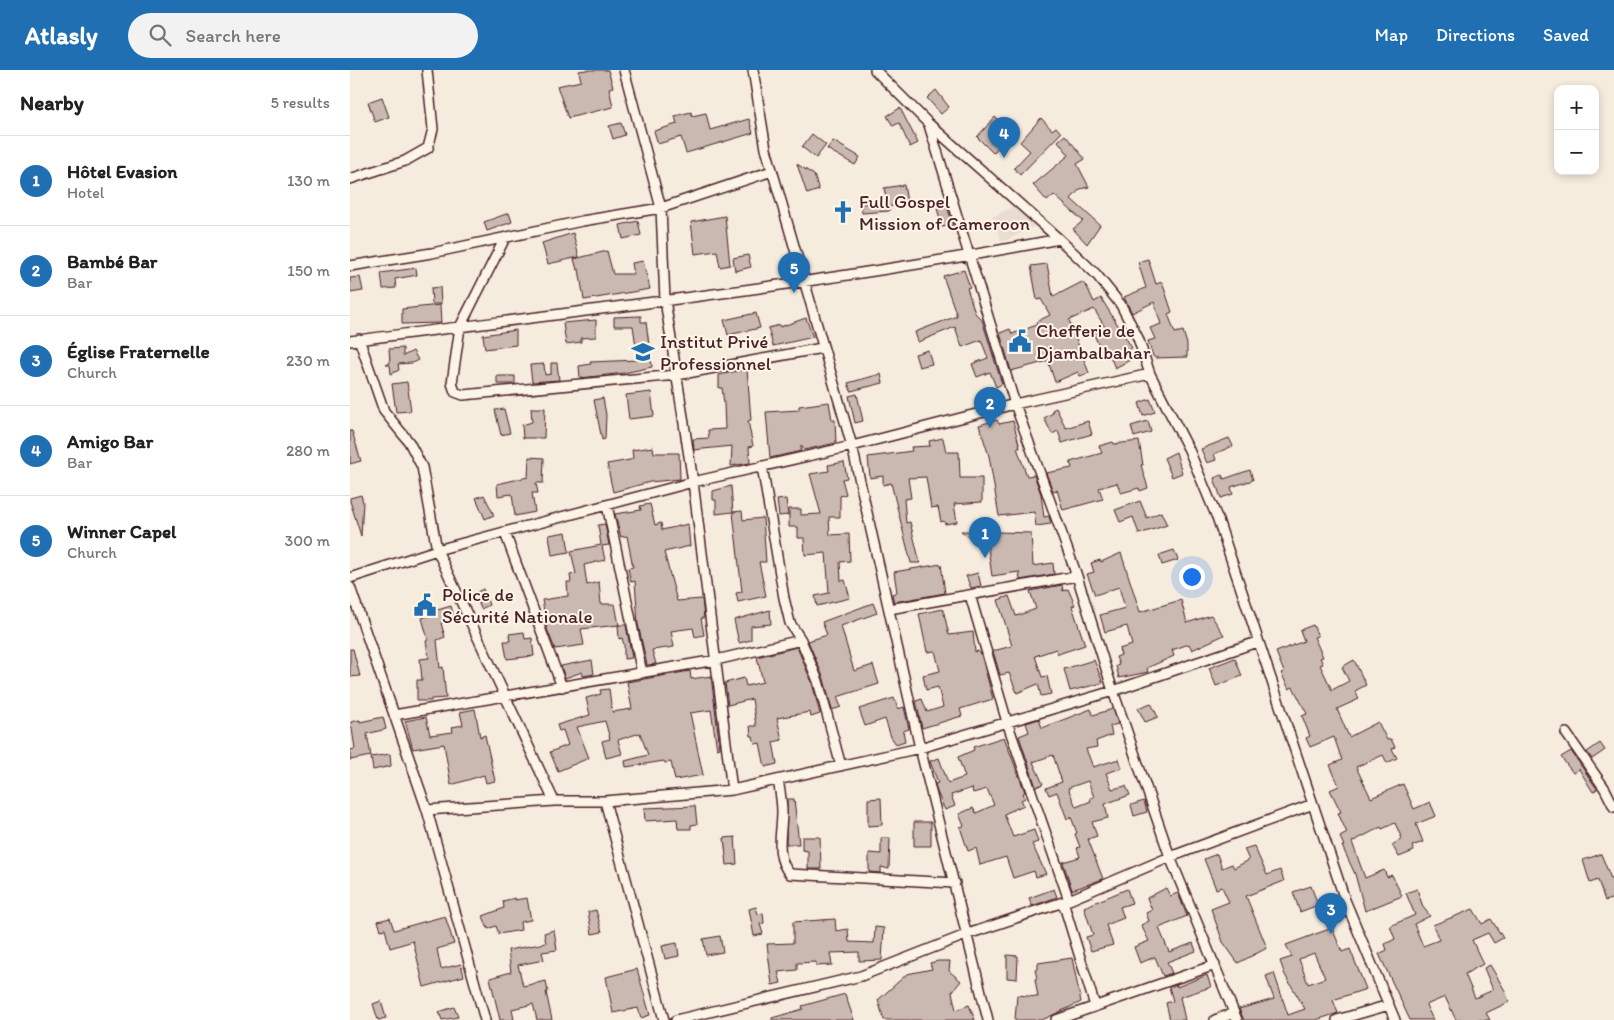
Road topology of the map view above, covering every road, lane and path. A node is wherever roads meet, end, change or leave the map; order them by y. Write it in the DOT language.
graph roads {
  1 [pos="427,70"];
  2 [pos="624,70"];
  3 [pos="752,70"];
  4 [pos="875,70"];
  5 [pos="928,124"];
  6 [pos="772,171"];
  7 [pos="350,179"];
  8 [pos="661,208"];
  9 [pos="505,238"];
  10 [pos="1059,239"];
  11 [pos="968,256"];
  12 [pos="350,266"];
  13 [pos="803,283"];
  14 [pos="665,300"];
  15 [pos="460,327"];
  16 [pos="354,340"];
  17 [pos="822,348"];
  18 [pos="1150,374"];
  19 [pos="678,375"];
  20 [pos="1015,404"];
  21 [pos="852,446"];
  22 [pos="762,466"];
  23 [pos="693,482"];
  24 [pos="608,505"];
  25 [pos="505,533"];
  26 [pos="437,550"];
  27 [pos="1077,576"];
  28 [pos="350,578"];
  29 [pos="350,587"];
  30 [pos="970,595"];
  31 [pos="889,609"];
  32 [pos="801,640"];
  33 [pos="1257,642"];
  34 [pos="716,660"];
  35 [pos="642,673"];
  36 [pos="562,687"];
  37 [pos="1113,691"];
  38 [pos="506,697"];
  39 [pos="394,715"];
  40 [pos="1007,722"];
  41 [pos="1566,733"];
  42 [pos="920,748"];
  43 [pos="841,766"];
  44 [pos="778,780"];
  45 [pos="732,790"];
  46 [pos="604,801"];
  47 [pos="554,802"];
  48 [pos="1313,804"];
  49 [pos="1614,807"];
  50 [pos="427,810"];
  51 [pos="1170,856"];
  52 [pos="955,883"];
  53 [pos="1066,901"];
  54 [pos="968,934"];
  55 [pos="1215,965"];
  56 [pos="1389,1004"];
  57 [pos="1095,1006"];
  58 [pos="1236,1017"];
  59 [pos="485,1020"];
  60 [pos="664,1020"];
  61 [pos="676,1020"];
  62 [pos="988,1020"];
  63 [pos="1056,1020"];
  64 [pos="1215,1020"];
  65 [pos="1337,1020"];
  66 [pos="1395,1020"];
  1 -- 7 [label="street"];
  2 -- 8 [label="street"];
  3 -- 6 [label="street"];
  4 -- 5 [label="street"];
  5 -- 10 [label="street"];
  5 -- 11 [label="street"];
  6 -- 8 [label="street"];
  6 -- 13 [label="street"];
  8 -- 9 [label="street"];
  8 -- 14 [label="street"];
  9 -- 12 [label="street"];
  9 -- 15 [label="street"];
  10 -- 11 [label="street"];
  10 -- 18 [label="street"];
  11 -- 13 [label="street"];
  11 -- 20 [label="street"];
  13 -- 14 [label="street"];
  13 -- 17 [label="street"];
  14 -- 15 [label="street"];
  14 -- 19 [label="street"];
  15 -- 16 [label="street"];
  15 -- 19 [label="street"];
  16 -- 26 [label="street"];
  17 -- 19 [label="street"];
  17 -- 21 [label="street"];
  18 -- 20 [label="street"];
  18 -- 33 [label="street"];
  19 -- 23 [label="street"];
  20 -- 21 [label="street"];
  20 -- 27 [label="street"];
  21 -- 22 [label="street"];
  21 -- 31 [label="street"];
  22 -- 23 [label="street"];
  22 -- 32 [label="street"];
  23 -- 24 [label="street"];
  23 -- 34 [label="street"];
  24 -- 25 [label="street"];
  24 -- 35 [label="street"];
  25 -- 26 [label="street"];
  25 -- 36 [label="street"];
  26 -- 28 [label="street"];
  26 -- 38 [label="street"];
  27 -- 30 [label="street"];
  27 -- 37 [label="street"];
  29 -- 39 [label="street"];
  30 -- 31 [label="street"];
  30 -- 40 [label="street"];
  31 -- 42 [label="street"];
  32 -- 34 [label="street"];
  32 -- 43 [label="street"];
  33 -- 37 [label="street"];
  33 -- 48 [label="street"];
  34 -- 35 [label="street"];
  34 -- 45 [label="street"];
  35 -- 36 [label="street"];
  36 -- 38 [label="street"];
  37 -- 40 [label="street"];
  37 -- 51 [label="street"];
  38 -- 39 [label="street"];
  38 -- 47 [label="street"];
  39 -- 50 [label="street"];
  40 -- 42 [label="street"];
  40 -- 53 [label="street"];
  41 -- 49 [label="street"];
  42 -- 43 [label="street"];
  42 -- 52 [label="street"];
  43 -- 44 [label="street"];
  44 -- 45 [label="street"];
  44 -- 52 [label="street"];
  45 -- 46 [label="street"];
  46 -- 47 [label="street"];
  46 -- 60 [label="street"];
  47 -- 50 [label="street"];
  48 -- 51 [label="street"];
  48 -- 56 [label="street"];
  50 -- 59 [label="street"];
  51 -- 53 [label="street"];
  51 -- 55 [label="street"];
  52 -- 54 [label="street"];
  53 -- 54 [label="street"];
  53 -- 57 [label="street"];
  54 -- 61 [label="street"];
  54 -- 62 [label="street"];
  55 -- 57 [label="street"];
  55 -- 58 [label="street"];
  56 -- 65 [label="street"];
  56 -- 66 [label="street"];
  57 -- 63 [label="street"];
  58 -- 64 [label="street"];
}
